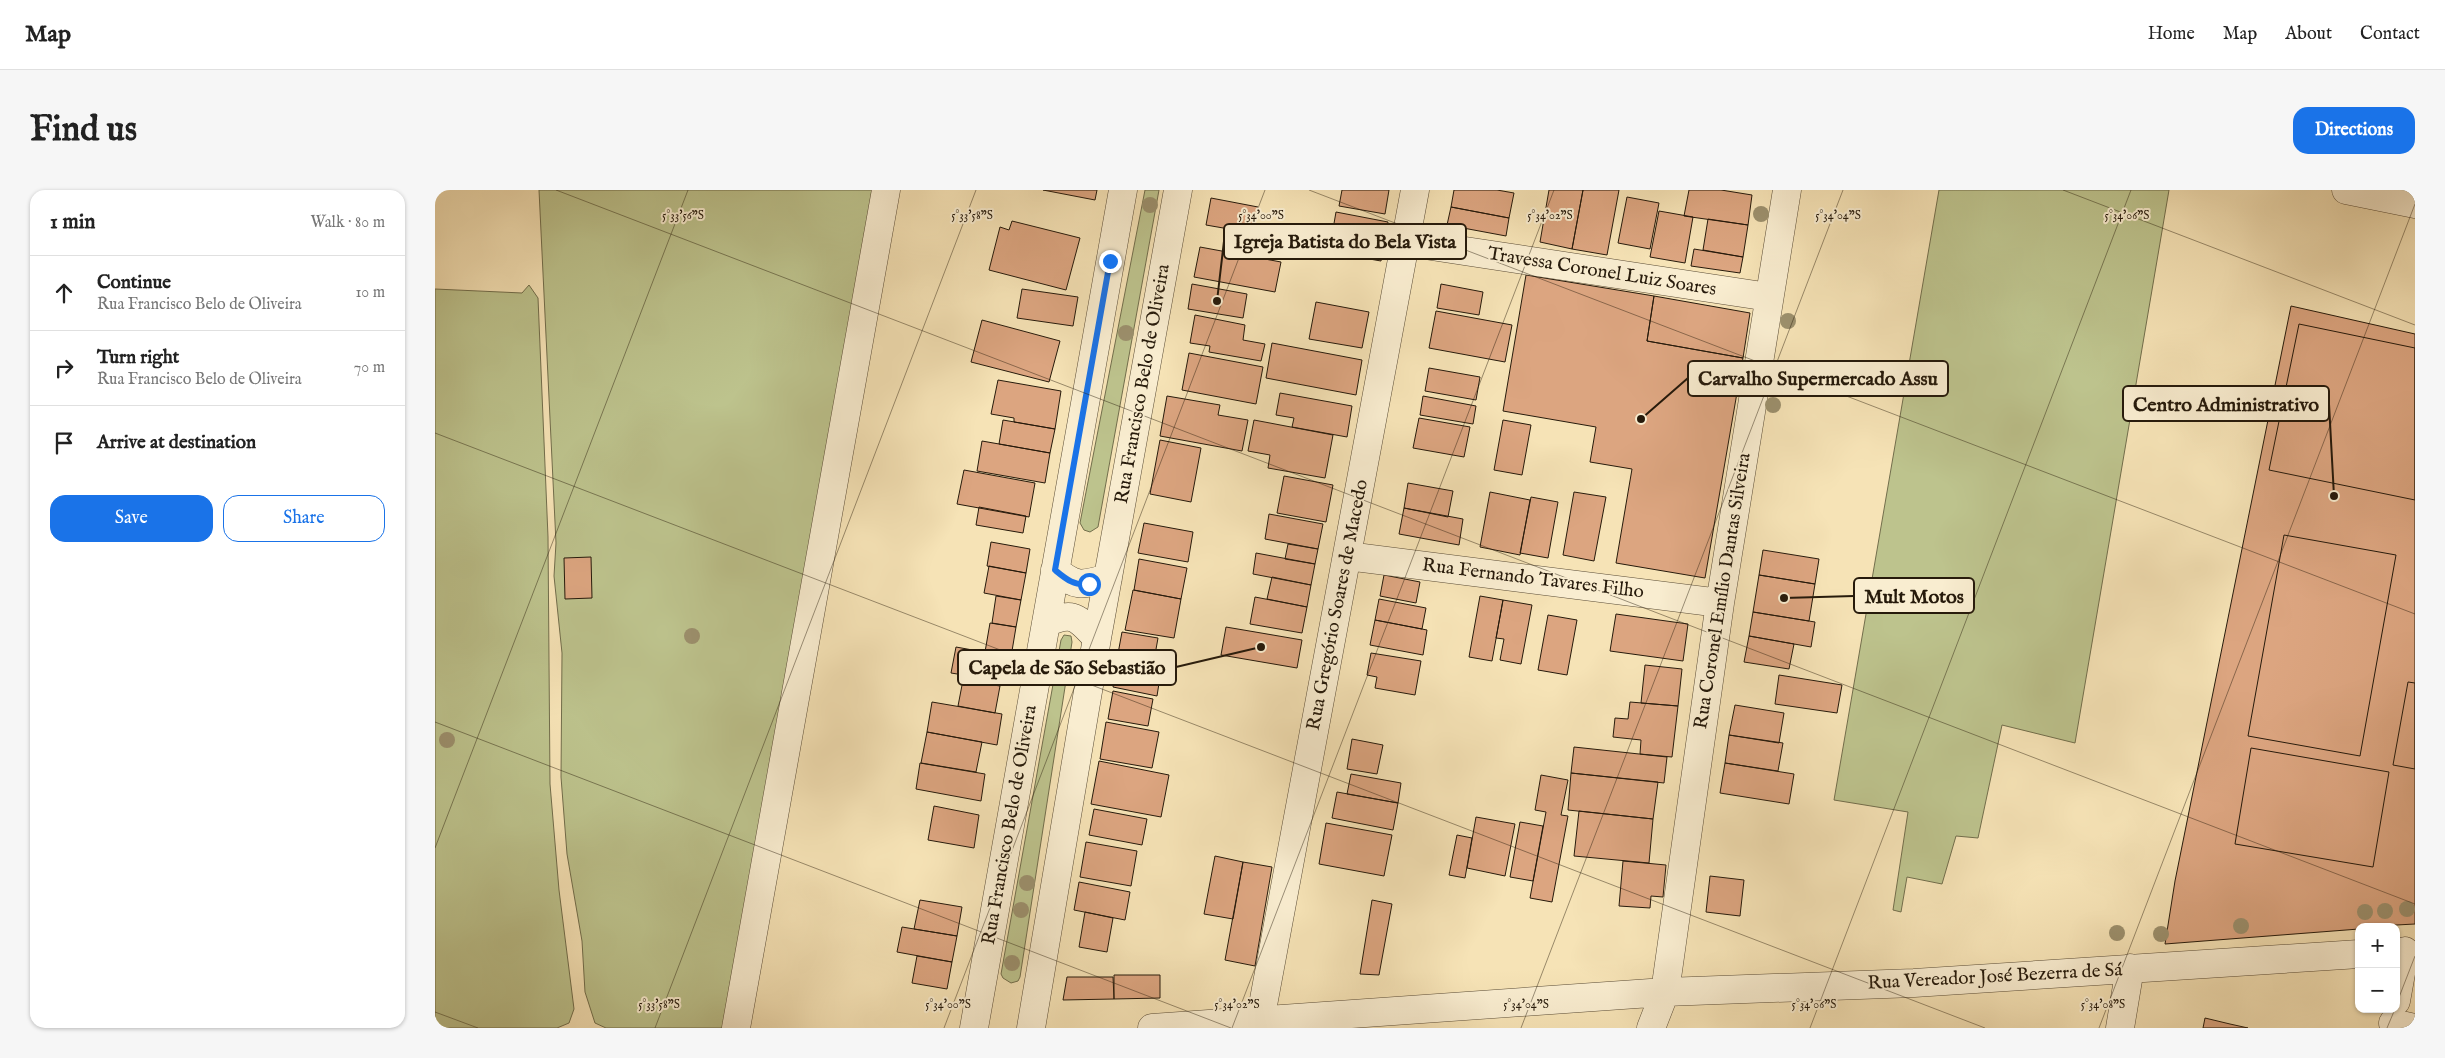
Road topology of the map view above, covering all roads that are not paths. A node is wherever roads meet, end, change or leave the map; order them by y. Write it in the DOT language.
graph roads {
  1 [pos="886,190"];
  2 [pos="1123,190"];
  3 [pos="1178,190"];
  4 [pos="1415,190"];
  5 [pos="1787,190"];
  6 [pos="2346,190"];
  7 [pos="2415,204"];
  8 [pos="1405,242"];
  9 [pos="1769,297"];
  10 [pos="1347,556"];
  11 [pos="1055,570"];
  12 [pos="1108,578"];
  13 [pos="1720,603"];
  14 [pos="1046,623"];
  15 [pos="1097,638"];
  16 [pos="2405,951"];
  17 [pos="2355,954"];
  18 [pos="2130,968"];
  19 [pos="1665,992"];
  20 [pos="2398,1018"];
  21 [pos="1260,1021"];
  22 [pos="736,1028"];
  23 [pos="975,1028"];
  24 [pos="1031,1028"];
  25 [pos="1152,1028"];
  26 [pos="1651,1028"];
  27 [pos="2120,1028"];
  1 -- 22 [label="street"];
  2 -- 11 [label="street, Rua Francisco Belo de Oliveira"];
  3 -- 12 [label="street, Rua Francisco Belo de Oliveira"];
  4 -- 8 [label="street, Rua Gregório Soares de Macedo"];
  5 -- 9 [label="street, Rua Coronel Emílio Dantas Silveira"];
  6 -- 7 [label="street"];
  8 -- 9 [label="street, Travessa Coronel Luiz Soares"];
  8 -- 10 [label="street, Rua Gregório Soares de Macedo"];
  9 -- 13 [label="street, Rua Coronel Emílio Dantas Silveira"];
  10 -- 13 [label="street, Rua Fernando Tavares Filho"];
  10 -- 21 [label="street, Rua Gregório Soares de Macedo"];
  11 -- 12 [label="street"];
  11 -- 14 [label="street, Rua Francisco Belo de Oliveira"];
  12 -- 15 [label="street, Rua Francisco Belo de Oliveira"];
  13 -- 19 [label="street, Rua Coronel Emílio Dantas Silveira"];
  14 -- 15 [label="street"];
  14 -- 23 [label="street, Rua Francisco Belo de Oliveira"];
  15 -- 24 [label="street, Rua Francisco Belo de Oliveira"];
  16 -- 20 [label="street"];
  17 -- 18 [label="street, Rua Vereador José Bezerra de Sá"];
  18 -- 19 [label="street, Rua Vereador José Bezerra de Sá"];
  18 -- 27 [label="street"];
  19 -- 21 [label="street, Rua Vereador José Bezerra de Sá"];
  19 -- 26 [label="street, Rua Coronel Emílio Dantas Silveira"];
  21 -- 25 [label="street, Rua Vereador José Bezerra de Sá"];
}
